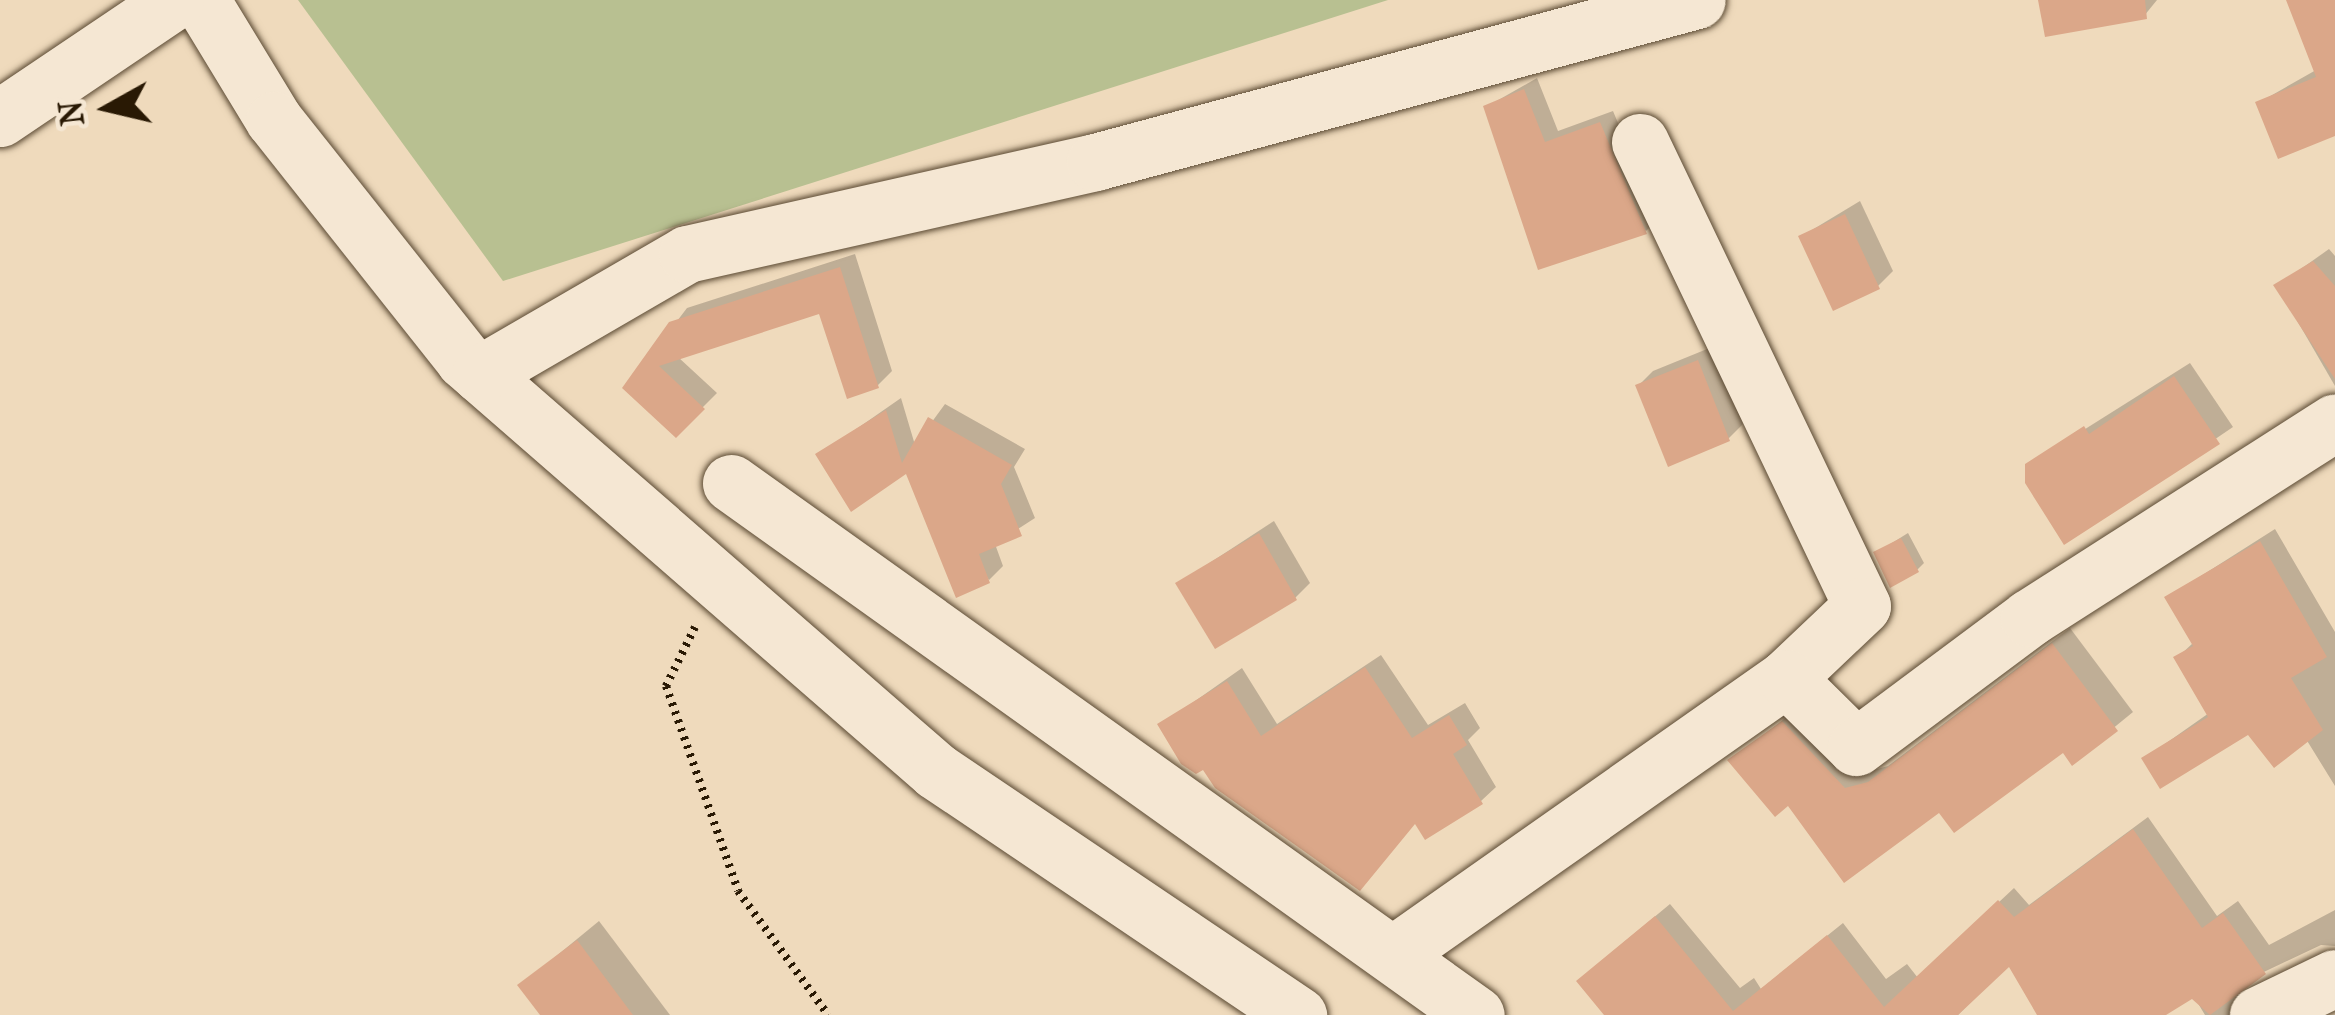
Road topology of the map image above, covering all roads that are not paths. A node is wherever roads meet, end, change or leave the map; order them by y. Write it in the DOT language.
graph roads {
  1 [pos="175,0"];
  2 [pos="201,0"];
  3 [pos="1697,0"];
  4 [pos="0,118"];
  5 [pos="1640,142"];
  6 [pos="480,374"];
  7 [pos="2335,422"];
  8 [pos="731,483"];
  9 [pos="1786,678"];
  10 [pos="1395,953"];
  11 [pos="2335,978"];
  12 [pos="1298,1015"];
  13 [pos="1476,1015"];
  14 [pos="2258,1015"];
  1 -- 4 [label="street"];
  2 -- 6 [label="street"];
  3 -- 6 [label="street"];
  5 -- 9 [label="street"];
  6 -- 12 [label="street"];
  7 -- 9 [label="street"];
  8 -- 10 [label="street"];
  9 -- 10 [label="street"];
  10 -- 13 [label="street"];
  11 -- 14 [label="street"];
}
